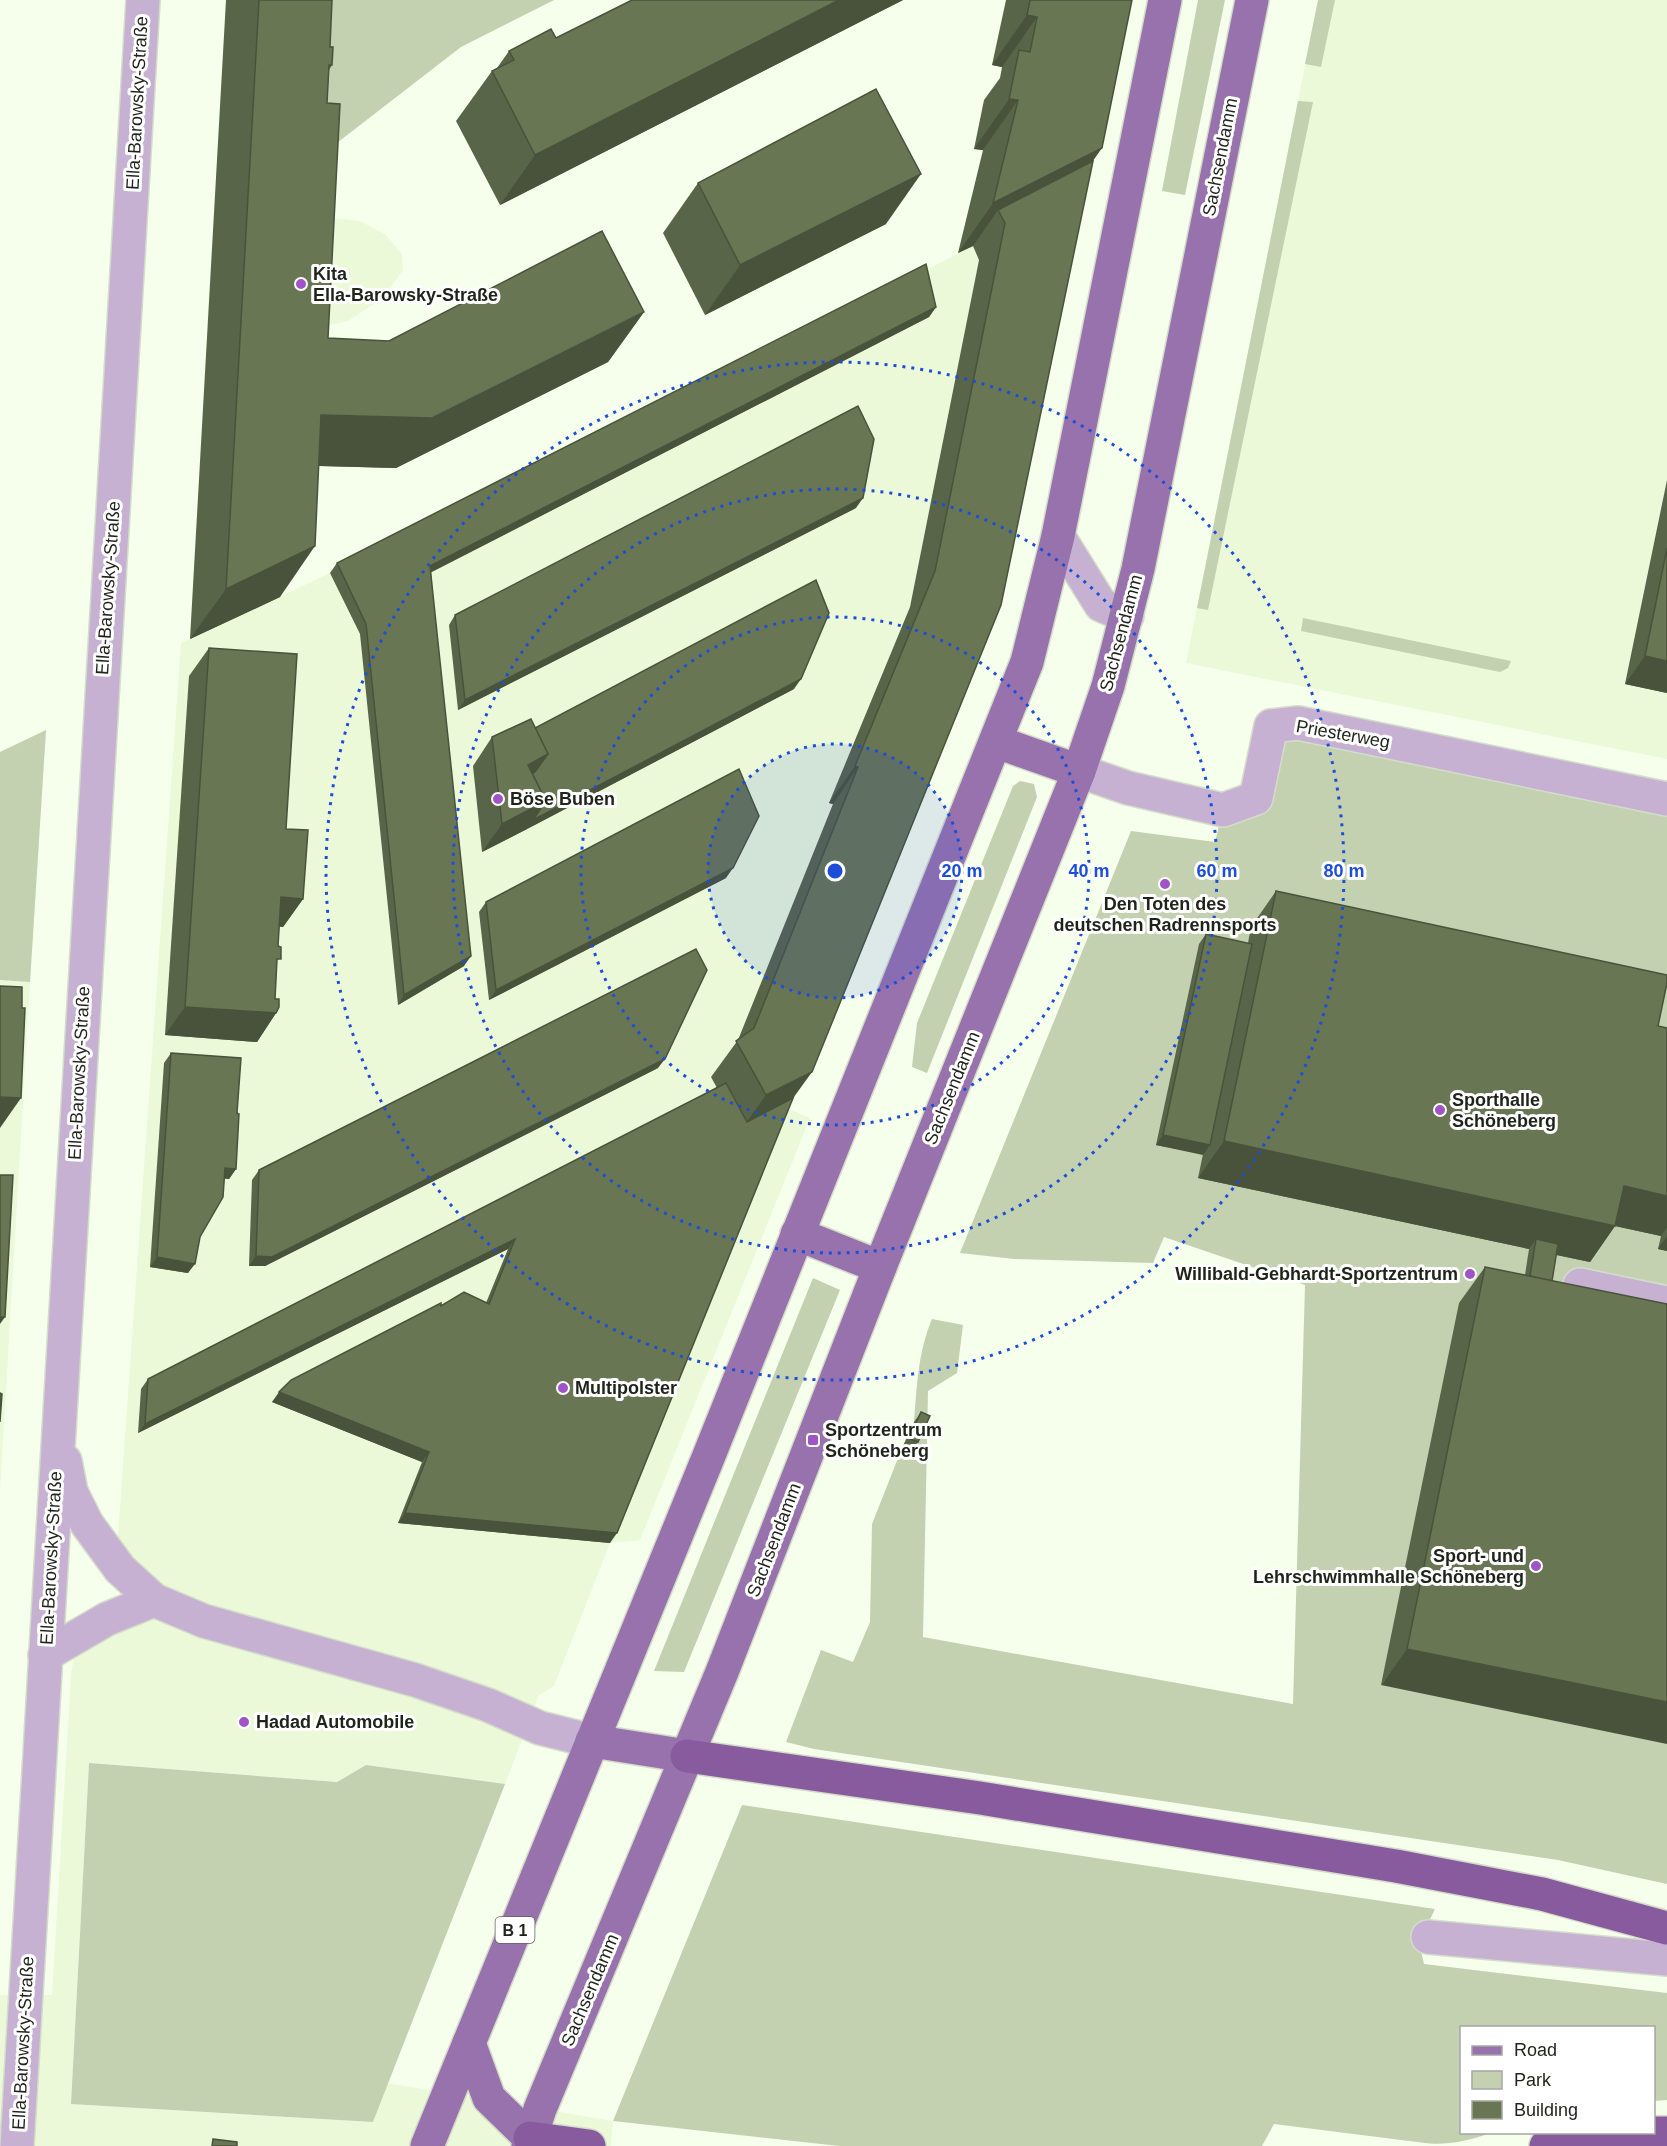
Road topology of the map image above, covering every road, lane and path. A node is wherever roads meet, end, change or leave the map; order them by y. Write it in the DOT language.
graph roads {
  1 [pos="143,0"];
  2 [pos="1165,0"];
  3 [pos="1252,0"];
  4 [pos="1058,536"];
  5 [pos="1127,616"];
  6 [pos="997,742"];
  7 [pos="1079,771"];
  8 [pos="1667,799"];
  9 [pos="797,1234"];
  10 [pos="880,1267"];
  11 [pos="1580,1285"];
  12 [pos="1667,1303"];
  13 [pos="59,1421"];
  14 [pos="154,1600"];
  15 [pos="45,1655"];
  16 [pos="592,1741"];
  17 [pos="687,1756"];
  18 [pos="1667,1928"];
  19 [pos="1428,1936"];
  20 [pos="1667,1959"];
  21 [pos="469,2043"];
  22 [pos="533,2131"];
  23 [pos="1618,2134"];
  24 [pos="17,2146"];
  25 [pos="427,2146"];
  26 [pos="589,2146"];
  27 [pos="1546,2146"];
  1 -- 13 [label="street, Ella-Barowsky-Straße"];
  2 -- 4 [label="main road"];
  3 -- 5 [label="main road, Sachsendamm"];
  4 -- 5 [label="street"];
  4 -- 6 [label="main road"];
  5 -- 7 [label="main road, Sachsendamm"];
  6 -- 7 [label="main road"];
  6 -- 9 [label="main road"];
  7 -- 8 [label="street, Priesterweg"];
  7 -- 10 [label="main road, Sachsendamm"];
  9 -- 10 [label="main road"];
  9 -- 16 [label="main road"];
  10 -- 17 [label="main road, Sachsendamm"];
  11 -- 12 [label="street"];
  13 -- 14 [label="street"];
  13 -- 15 [label="street, Ella-Barowsky-Straße"];
  14 -- 15 [label="street"];
  14 -- 16 [label="street"];
  15 -- 24 [label="street, Ella-Barowsky-Straße"];
  16 -- 17 [label="main road"];
  16 -- 21 [label="main road, B 1"];
  17 -- 18 [label="highway"];
  17 -- 22 [label="main road, Sachsendamm"];
  19 -- 20 [label="street"];
  21 -- 22 [label="main road"];
  21 -- 25 [label="main road, B 1"];
  22 -- 26 [label="highway"];
  23 -- 27 [label="highway"];
}
